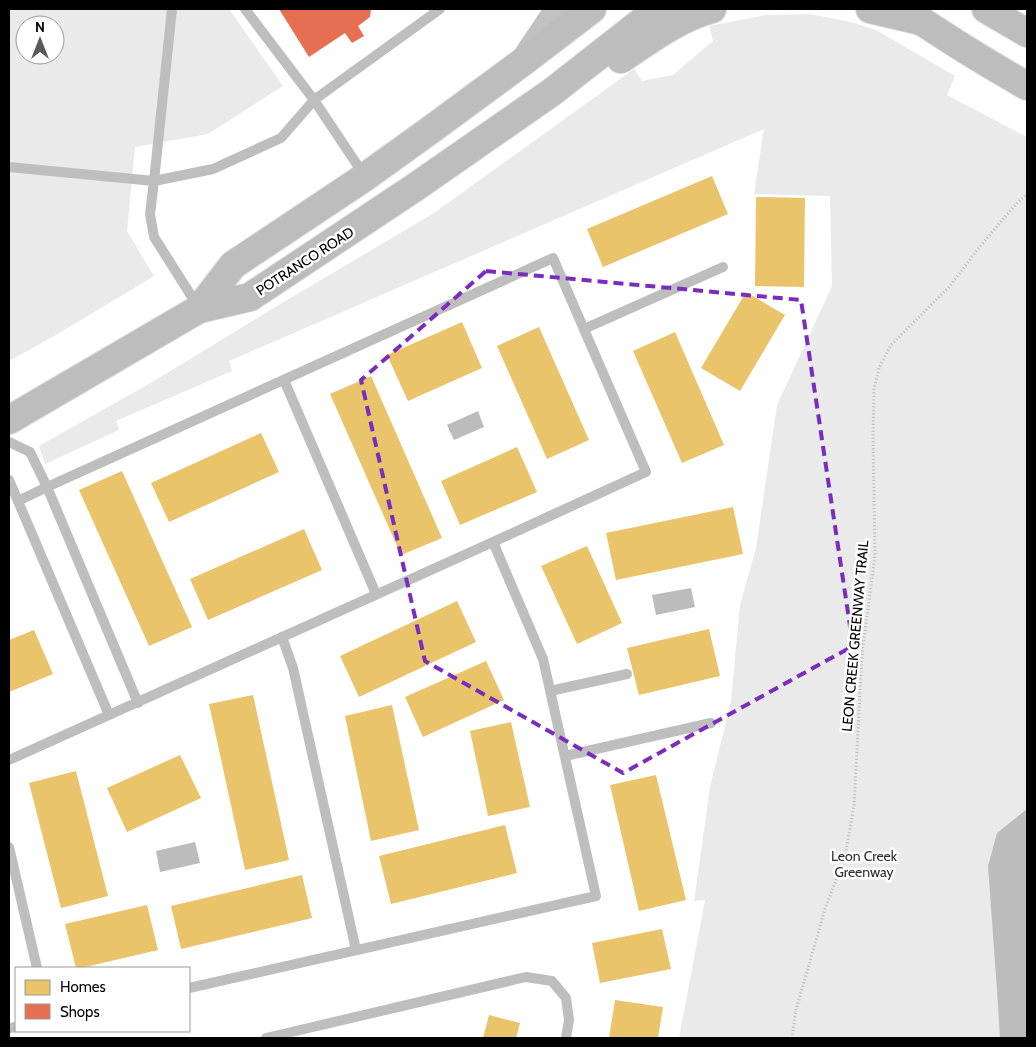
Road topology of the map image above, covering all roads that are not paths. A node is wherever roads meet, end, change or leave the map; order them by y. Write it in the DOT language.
graph roads {
  1 [pos="172,9"];
  2 [pos="245,9"];
  3 [pos="440,9"];
  4 [pos="559,9"];
  5 [pos="592,9"];
  6 [pos="658,9"];
  7 [pos="712,9"];
  8 [pos="870,9"];
  9 [pos="986,9"];
  10 [pos="913,15"];
  11 [pos="1027,33"];
  12 [pos="524,61"];
  13 [pos="1027,86"];
  14 [pos="552,92"];
  15 [pos="314,100"];
  16 [pos="9,167"];
  17 [pos="364,177"];
  18 [pos="154,181"];
  19 [pos="723,267"];
  20 [pos="199,309"];
  21 [pos="584,329"];
  22 [pos="284,380"];
  23 [pos="9,420"];
  24 [pos="9,442"];
  25 [pos="9,480"];
  26 [pos="47,487"];
  27 [pos="18,501"];
  28 [pos="493,542"];
  29 [pos="376,594"];
  30 [pos="282,637"];
  31 [pos="626,674"];
  32 [pos="550,691"];
  33 [pos="138,703"];
  34 [pos="109,715"];
  35 [pos="711,723"];
  36 [pos="565,756"];
  37 [pos="9,760"];
  38 [pos="9,847"];
  39 [pos="356,950"];
  40 [pos="37,967"];
  41 [pos="190,988"];
  42 [pos="266,1038"];
  43 [pos="566,1038"];
  1 -- 18 [label="lane"];
  2 -- 15 [label="lane"];
  3 -- 15 [label="lane"];
  4 -- 12 [label="main road"];
  5 -- 12 [label="main road"];
  6 -- 14 [label="main road, POTRANCO ROAD"];
  7 -- 14 [label="main road"];
  8 -- 10 [label="main road"];
  9 -- 11 [label="main road"];
  10 -- 13 [label="main road"];
  12 -- 17 [label="main road"];
  14 -- 20 [label="main road, POTRANCO ROAD"];
  15 -- 17 [label="lane"];
  15 -- 18 [label="lane"];
  16 -- 18 [label="lane"];
  17 -- 20 [label="main road"];
  18 -- 20 [label="lane"];
  19 -- 21 [label="lane"];
  20 -- 23 [label="main road"];
  21 -- 22 [label="lane"];
  21 -- 28 [label="lane"];
  22 -- 26 [label="lane"];
  22 -- 29 [label="lane"];
  24 -- 26 [label="lane"];
  25 -- 27 [label="lane"];
  26 -- 27 [label="lane"];
  26 -- 33 [label="lane"];
  27 -- 34 [label="lane"];
  28 -- 29 [label="lane"];
  28 -- 32 [label="lane"];
  29 -- 30 [label="lane"];
  30 -- 33 [label="lane"];
  30 -- 39 [label="lane"];
  31 -- 32 [label="lane"];
  32 -- 36 [label="lane"];
  33 -- 34 [label="lane"];
  34 -- 37 [label="lane"];
  35 -- 36 [label="lane"];
  36 -- 39 [label="lane"];
  38 -- 40 [label="lane"];
  39 -- 41 [label="lane"];
  42 -- 43 [label="lane"];
}
